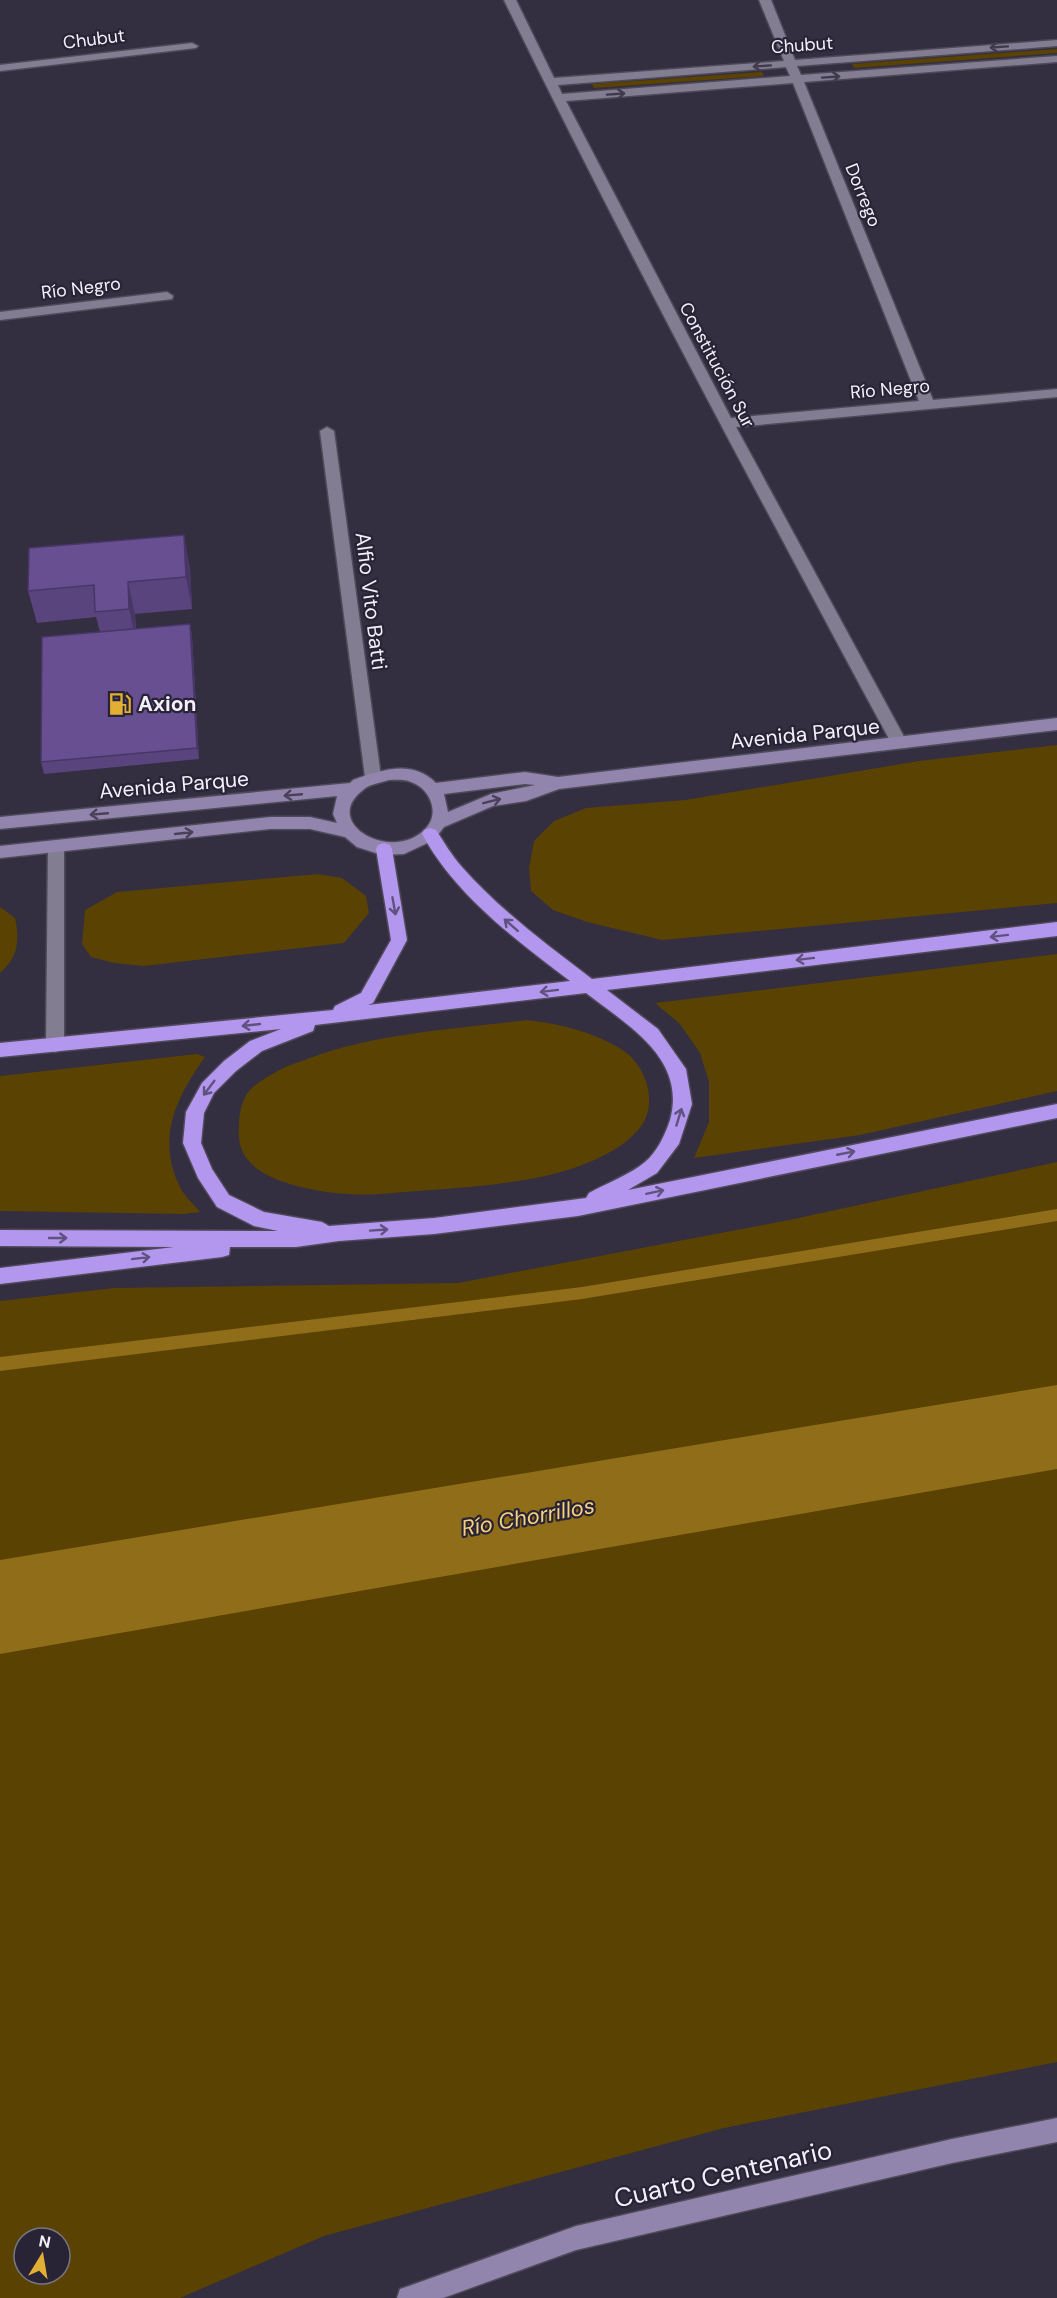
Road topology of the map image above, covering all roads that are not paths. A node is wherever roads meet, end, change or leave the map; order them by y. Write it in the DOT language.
graph roads {
  1 [pos="510,0"];
  2 [pos="765,0"];
  3 [pos="1057,43"];
  4 [pos="192,46"];
  5 [pos="1057,59"];
  6 [pos="790,63"];
  7 [pos="0,68"];
  8 [pos="797,80"];
  9 [pos="549,82"];
  10 [pos="558,98"];
  11 [pos="166,296"];
  12 [pos="0,316"];
  13 [pos="1057,393"];
  14 [pos="927,403"];
  15 [pos="727,423"];
  16 [pos="327,431"];
  17 [pos="1057,724"];
  18 [pos="900,744"];
  19 [pos="373,777"];
  20 [pos="558,783"];
  21 [pos="352,789"];
  22 [pos="433,789"];
  23 [pos="0,823"];
  24 [pos="434,829"];
  25 [pos="347,831"];
  26 [pos="56,847"];
  27 [pos="384,849"];
  28 [pos="0,852"];
  29 [pos="1057,929"];
  30 [pos="590,986"];
  31 [pos="330,1017"];
  32 [pos="55,1045"];
  33 [pos="0,1050"];
  34 [pos="1057,1111"];
  35 [pos="578,1208"];
  36 [pos="339,1233"];
  37 [pos="0,1238"];
  38 [pos="296,1239"];
  39 [pos="0,1276"];
  40 [pos="1057,2130"];
  41 [pos="409,2298"];
  1 -- 9 [label="street, Constitución Sur"];
  2 -- 6 [label="street, Dorrego"];
  3 -- 6 [label="street, Chubut, one-way"];
  4 -- 7 [label="street, Chubut"];
  8 -- 5 [label="street, Chubut, one-way"];
  6 -- 8 [label="street, Dorrego"];
  6 -- 9 [label="street, Chubut, one-way"];
  10 -- 8 [label="street, Chubut, one-way"];
  8 -- 14 [label="street, Dorrego"];
  9 -- 10 [label="street, Constitución Sur"];
  10 -- 15 [label="street, Constitución Sur"];
  11 -- 12 [label="street, Río Negro"];
  13 -- 14 [label="street, Río Negro"];
  14 -- 15 [label="street, Río Negro"];
  15 -- 18 [label="street, Constitución Sur"];
  16 -- 19 [label="street, Alfio Vito Batti"];
  17 -- 18 [label="street, Avenida Parque"];
  18 -- 20 [label="street, Avenida Parque"];
  19 -- 21 [label="street"];
  19 -- 22 [label="street"];
  20 -- 22 [label="street, Avenida Parque"];
  24 -- 20 [label="street, Avenida Parque, one-way"];
  21 -- 23 [label="street, Avenida Parque, one-way"];
  21 -- 25 [label="street"];
  22 -- 24 [label="street"];
  24 -- 27 [label="street"];
  30 -- 24 [label="highway, one-way"];
  26 -- 25 [label="street, one-way"];
  25 -- 27 [label="street"];
  26 -- 28 [label="street"];
  26 -- 32 [label="street"];
  27 -- 31 [label="highway, one-way"];
  29 -- 30 [label="highway, one-way"];
  30 -- 31 [label="highway, one-way"];
  35 -- 30 [label="highway, one-way"];
  31 -- 32 [label="highway, one-way"];
  31 -- 36 [label="highway, one-way"];
  32 -- 33 [label="highway"];
  35 -- 34 [label="highway, one-way"];
  36 -- 35 [label="highway, one-way"];
  36 -- 38 [label="highway"];
  37 -- 38 [label="highway, one-way"];
  39 -- 38 [label="highway, one-way"];
  40 -- 41 [label="street, Cuarto Centenario"];
}
